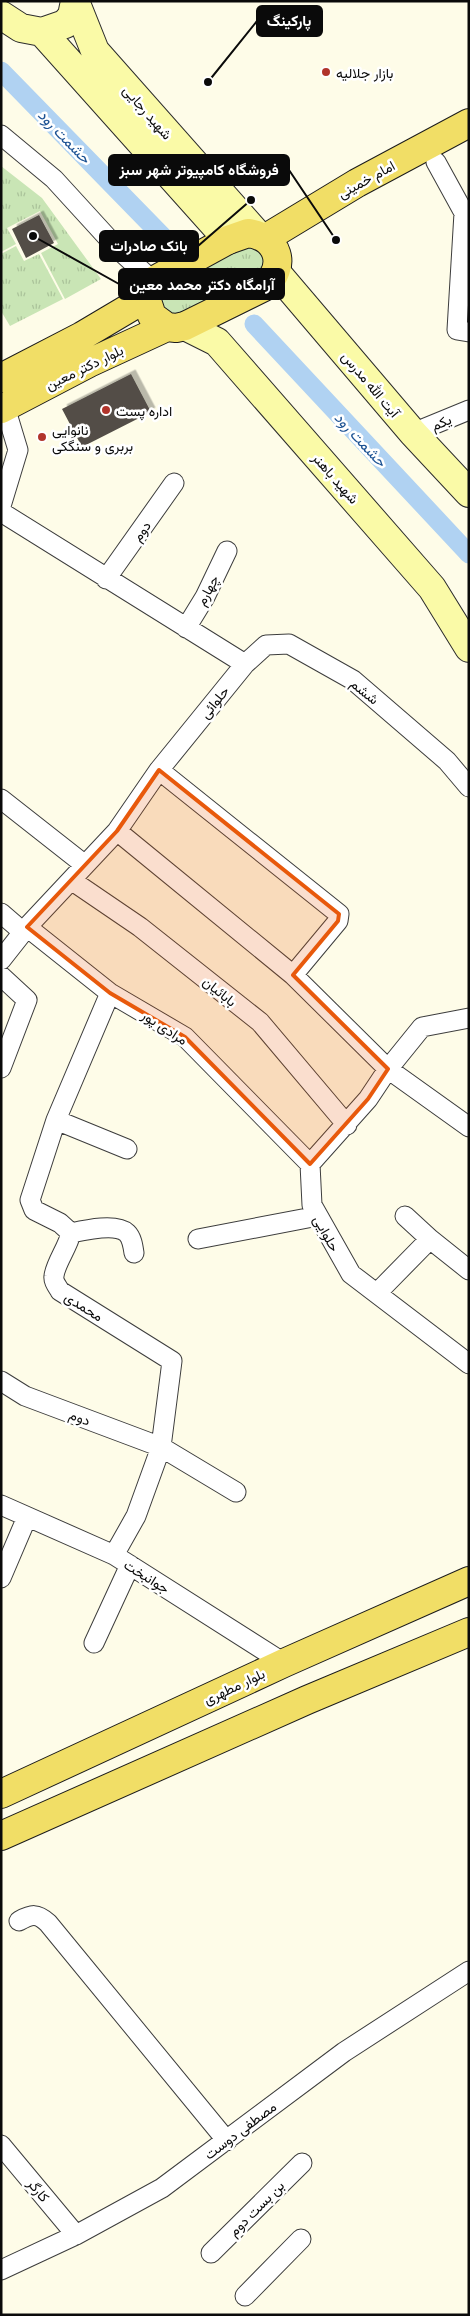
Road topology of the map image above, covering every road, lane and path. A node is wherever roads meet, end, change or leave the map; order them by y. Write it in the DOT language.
graph roads {
  1 [pos="75,1"];
  2 [pos="1,15"];
  3 [pos="42,32"];
  4 [pos="469,123"];
  5 [pos="1,135"];
  6 [pos="469,144"];
  7 [pos="436,162"];
  8 [pos="228,240"];
  9 [pos="268,249"];
  10 [pos="150,290"];
  11 [pos="176,327"];
  12 [pos="469,332"];
  13 [pos="1,378"];
  14 [pos="3,408"];
  15 [pos="469,410"];
  16 [pos="413,433"];
  17 [pos="174,483"];
  18 [pos="469,493"];
  19 [pos="1,506"];
  20 [pos="1,512"];
  21 [pos="227,551"];
  22 [pos="106,578"];
  23 [pos="186,628"];
  24 [pos="469,648"];
  25 [pos="245,664"];
  26 [pos="159,770"];
  27 [pos="469,787"];
  28 [pos="1,799"];
  29 [pos="117,831"];
  30 [pos="85,865"];
  31 [pos="71,880"];
  32 [pos="1,913"];
  33 [pos="25,929"];
  34 [pos="1,960"];
  35 [pos="292,975"];
  36 [pos="1,976"];
  37 [pos="110,993"];
  38 [pos="469,1018"];
  39 [pos="1,1068"];
  40 [pos="388,1068"];
  41 [pos="56,1120"];
  42 [pos="347,1125"];
  43 [pos="469,1127"];
  44 [pos="127,1149"];
  45 [pos="310,1164"];
  46 [pos="318,1216"];
  47 [pos="405,1216"];
  48 [pos="71,1233"];
  49 [pos="198,1239"];
  50 [pos="430,1239"];
  51 [pos="134,1253"];
  52 [pos="469,1270"];
  53 [pos="377,1293"];
  54 [pos="469,1364"];
  55 [pos="1,1381"];
  56 [pos="161,1447"];
  57 [pos="236,1492"];
  58 [pos="1,1505"];
  59 [pos="27,1517"];
  60 [pos="122,1560"];
  61 [pos="1,1578"];
  62 [pos="469,1581"];
  63 [pos="469,1632"];
  64 [pos="94,1643"];
  65 [pos="284,1663"];
  66 [pos="1,1794"];
  67 [pos="1,1836"];
  68 [pos="19,1921"];
  69 [pos="469,1971"];
  70 [pos="227,2140"];
  71 [pos="1,2144"];
  72 [pos="302,2163"];
  73 [pos="76,2236"];
  74 [pos="301,2239"];
  75 [pos="211,2253"];
  76 [pos="1,2270"];
  77 [pos="245,2296"];
  1 -- 3 [label="main road"];
  1 -- 9 [label="main road, شهید رجایی"];
  2 -- 3 [label="main road"];
  3 -- 8 [label="main road, شهید رجایی"];
  4 -- 9 [label="main road, امام خمینی"];
  5 -- 10 [label="street"];
  6 -- 7 [label="main road, امام خمینی"];
  7 -- 9 [label="main road, امام خمینی"];
  7 -- 12 [label="street"];
  8 -- 9 [label="main road, بلوار دکتر معین"];
  8 -- 10 [label="main road, بلوار دکتر معین"];
  9 -- 11 [label="main road, بلوار دکتر معین"];
  9 -- 16 [label="main road, آیت الله مدرس"];
  10 -- 11 [label="main road"];
  10 -- 13 [label="main road, بلوار دکتر معین"];
  11 -- 14 [label="main road, بلوار دکتر معین"];
  11 -- 24 [label="main road, شهید باهنر"];
  14 -- 19 [label="street"];
  15 -- 16 [label="street, یکم"];
  16 -- 18 [label="main road, آیت الله مدرس"];
  17 -- 22 [label="street, دوم"];
  20 -- 22 [label="street"];
  21 -- 23 [label="street, چهارم"];
  22 -- 23 [label="street"];
  23 -- 25 [label="street"];
  25 -- 26 [label="street, حلوائی"];
  25 -- 27 [label="street, ششم"];
  26 -- 29 [label="street, حلوائی"];
  26 -- 35 [label="street"];
  28 -- 30 [label="street"];
  29 -- 30 [label="street, حلوائی"];
  29 -- 35 [label="street"];
  30 -- 31 [label="street, حلوائی"];
  31 -- 33 [label="street, حلوائی"];
  31 -- 42 [label="street, بابائیان"];
  32 -- 33 [label="street, مرادی پور"];
  33 -- 34 [label="street, حلوائی"];
  33 -- 37 [label="street, مرادی پور"];
  35 -- 40 [label="street"];
  36 -- 39 [label="street"];
  37 -- 41 [label="street"];
  37 -- 45 [label="street, مرادی پور"];
  38 -- 40 [label="street"];
  40 -- 42 [label="street"];
  40 -- 43 [label="street"];
  41 -- 44 [label="street"];
  41 -- 48 [label="street"];
  42 -- 45 [label="street"];
  45 -- 46 [label="street, حلوایی"];
  46 -- 49 [label="street"];
  46 -- 53 [label="street, حلوایی"];
  47 -- 50 [label="street"];
  48 -- 51 [label="street"];
  48 -- 56 [label="street, محمدی"];
  50 -- 52 [label="street"];
  50 -- 53 [label="street"];
  53 -- 54 [label="street, حلوایی"];
  55 -- 56 [label="street, دوم"];
  56 -- 57 [label="street, دوم"];
  56 -- 60 [label="street, محمدی"];
  58 -- 59 [label="street, جوانبخت"];
  59 -- 60 [label="street, جوانبخت"];
  59 -- 61 [label="street"];
  60 -- 64 [label="street, محمدی"];
  60 -- 65 [label="street, جوانبخت"];
  62 -- 65 [label="main road, بلوار مطهری"];
  63 -- 67 [label="main road"];
  65 -- 66 [label="main road, بلوار مطهری"];
  68 -- 70 [label="street"];
  69 -- 70 [label="street, مصطفی دوست"];
  70 -- 73 [label="street, مصطفی دوست"];
  71 -- 73 [label="street, کارگر"];
  72 -- 75 [label="street, بن بست دوم"];
  73 -- 76 [label="street, مصطفی دوست"];
  74 -- 77 [label="street"];
}
